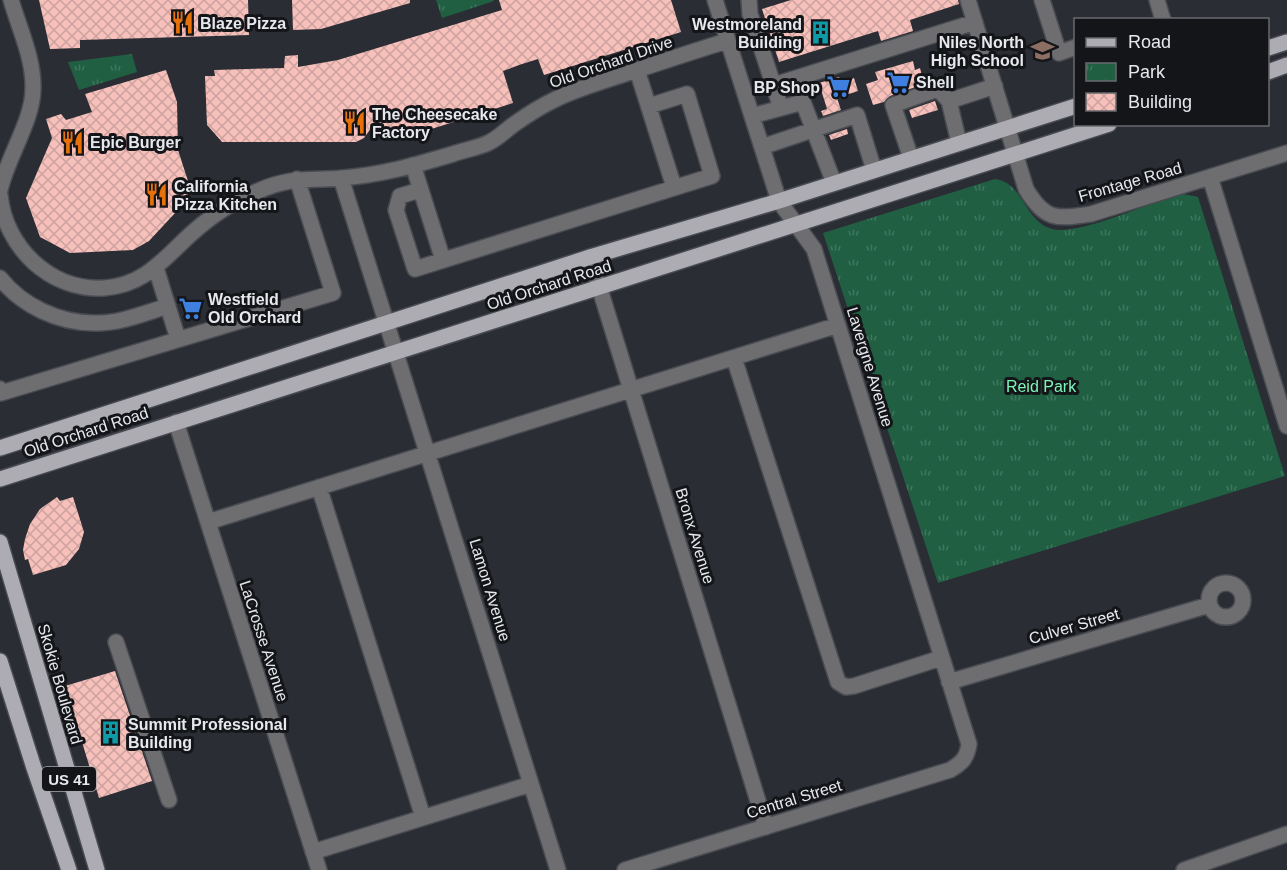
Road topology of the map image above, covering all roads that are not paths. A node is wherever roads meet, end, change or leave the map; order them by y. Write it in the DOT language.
graph roads {
  1 [pos="11,0"];
  2 [pos="715,0"];
  3 [pos="749,0"];
  4 [pos="968,0"];
  5 [pos="1042,0"];
  6 [pos="1157,0"];
  7 [pos="1162,18"];
  8 [pos="975,22"];
  9 [pos="727,41"];
  10 [pos="1287,42"];
  11 [pos="1074,48"];
  12 [pos="1269,48"];
  13 [pos="1287,65"];
  14 [pos="637,70"];
  15 [pos="1269,72"];
  16 [pos="774,85"];
  17 [pos="995,86"];
  18 [pos="949,101"];
  19 [pos="649,106"];
  20 [pos="1074,107"];
  21 [pos="781,108"];
  22 [pos="752,116"];
  23 [pos="1103,126"];
  24 [pos="1008,127"];
  25 [pos="813,129"];
  26 [pos="959,143"];
  27 [pos="762,147"];
  28 [pos="1287,153"];
  29 [pos="1016,155"];
  30 [pos="911,158"];
  31 [pos="413,165"];
  32 [pos="874,170"];
  33 [pos="2,174"];
  34 [pos="1210,177"];
  35 [pos="341,178"];
  36 [pos="297,179"];
  37 [pos="834,183"];
  38 [pos="674,187"];
  39 [pos="0,189"];
  40 [pos="420,190"];
  41 [pos="0,195"];
  42 [pos="779,201"];
  43 [pos="797,226"];
  44 [pos="590,256"];
  45 [pos="442,260"];
  46 [pos="156,268"];
  47 [pos="0,278"];
  48 [pos="600,287"];
  49 [pos="168,306"];
  50 [pos="387,322"];
  51 [pos="838,325"];
  52 [pos="178,339"];
  53 [pos="397,353"];
  54 [pos="734,358"];
  55 [pos="0,389"];
  56 [pos="631,390"];
  57 [pos="176,422"];
  58 [pos="1287,426"];
  59 [pos="0,448"];
  60 [pos="428,454"];
  61 [pos="0,479"];
  62 [pos="319,487"];
  63 [pos="208,522"];
  64 [pos="0,542"];
  65 [pos="1209,605"];
  66 [pos="116,642"];
  67 [pos="941,658"];
  68 [pos="0,661"];
  69 [pos="949,682"];
  70 [pos="967,754"];
  71 [pos="531,784"];
  72 [pos="169,800"];
  73 [pos="423,817"];
  74 [pos="766,827"];
  75 [pos="1287,834"];
  76 [pos="313,852"];
  77 [pos="69,870"];
  78 [pos="97,870"];
  79 [pos="319,870"];
  80 [pos="558,870"];
  81 [pos="625,870"];
  82 [pos="1184,870"];
  1 -- 33 [label="street"];
  2 -- 9 [label="street, Lavergne Avenue"];
  3 -- 16 [label="street"];
  4 -- 8 [label="street, Frontage Road"];
  5 -- 11 [label="street"];
  6 -- 7 [label="street"];
  8 -- 16 [label="street"];
  8 -- 17 [label="street, Frontage Road"];
  9 -- 14 [label="street, Old Orchard Drive"];
  9 -- 22 [label="street, Lavergne Avenue"];
  10 -- 12 [label="main road"];
  13 -- 15 [label="main road"];
  14 -- 19 [label="street"];
  14 -- 31 [label="street, Old Orchard Drive"];
  16 -- 21 [label="street"];
  17 -- 18 [label="street"];
  17 -- 24 [label="street, Frontage Road"];
  18 -- 26 [label="street"];
  18 -- 30 [label="street"];
  19 -- 38 [label="street"];
  19 -- 38 [label="street"];
  20 -- 24 [label="main road, Old Orchard Road"];
  21 -- 22 [label="street"];
  21 -- 25 [label="street"];
  22 -- 27 [label="street, Lavergne Avenue"];
  23 -- 29 [label="main road, Old Orchard Road"];
  24 -- 26 [label="main road, Old Orchard Road"];
  24 -- 29 [label="street, Frontage Road"];
  25 -- 27 [label="street"];
  25 -- 32 [label="street"];
  25 -- 37 [label="street"];
  26 -- 30 [label="main road, Old Orchard Road"];
  27 -- 42 [label="street, Lavergne Avenue"];
  28 -- 34 [label="street, Frontage Road"];
  29 -- 34 [label="street, Frontage Road"];
  29 -- 43 [label="main road, Old Orchard Road"];
  30 -- 32 [label="main road, Old Orchard Road"];
  31 -- 35 [label="street, Old Orchard Drive"];
  31 -- 40 [label="street"];
  32 -- 37 [label="main road, Old Orchard Road"];
  33 -- 39 [label="street"];
  34 -- 58 [label="street"];
  35 -- 36 [label="street, Old Orchard Drive"];
  35 -- 50 [label="street"];
  36 -- 46 [label="street, Old Orchard Drive"];
  36 -- 52 [label="street"];
  37 -- 42 [label="main road, Old Orchard Road"];
  38 -- 45 [label="street"];
  40 -- 45 [label="street"];
  40 -- 45 [label="street"];
  41 -- 46 [label="street, Old Orchard Drive"];
  42 -- 43 [label="street, Lavergne Avenue"];
  42 -- 44 [label="main road, Old Orchard Road"];
  43 -- 48 [label="main road, Old Orchard Road"];
  43 -- 51 [label="street, Lavergne Avenue"];
  44 -- 48 [label="street, Bronx Avenue"];
  44 -- 50 [label="main road, Old Orchard Road"];
  46 -- 49 [label="street"];
  47 -- 49 [label="street"];
  48 -- 53 [label="main road, Old Orchard Road"];
  48 -- 56 [label="street, Bronx Avenue"];
  49 -- 52 [label="street"];
  50 -- 53 [label="street, Lamon Avenue"];
  50 -- 59 [label="main road, Old Orchard Road"];
  51 -- 54 [label="street"];
  51 -- 67 [label="street, Lavergne Avenue"];
  52 -- 55 [label="street"];
  53 -- 57 [label="main road, Old Orchard Road"];
  53 -- 60 [label="street, Lamon Avenue"];
  54 -- 56 [label="street"];
  54 -- 67 [label="street"];
  56 -- 60 [label="street"];
  56 -- 74 [label="street, Bronx Avenue"];
  57 -- 61 [label="main road, Old Orchard Road"];
  57 -- 63 [label="street, LaCrosse Avenue"];
  60 -- 62 [label="street"];
  60 -- 71 [label="street, Lamon Avenue"];
  62 -- 63 [label="street"];
  62 -- 73 [label="street"];
  63 -- 76 [label="street, LaCrosse Avenue"];
  64 -- 78 [label="main road, Skokie Boulevard / US 41"];
  65 -- 69 [label="street, Culver Street"];
  66 -- 72 [label="street"];
  67 -- 69 [label="street, Lavergne Avenue"];
  68 -- 77 [label="main road, US 41"];
  69 -- 70 [label="street, Lavergne Avenue"];
  70 -- 74 [label="street, Central Street"];
  71 -- 73 [label="street"];
  71 -- 80 [label="street, Lamon Avenue"];
  73 -- 76 [label="street"];
  74 -- 81 [label="street, Central Street"];
  75 -- 82 [label="street"];
  76 -- 79 [label="street, LaCrosse Avenue"];
}
